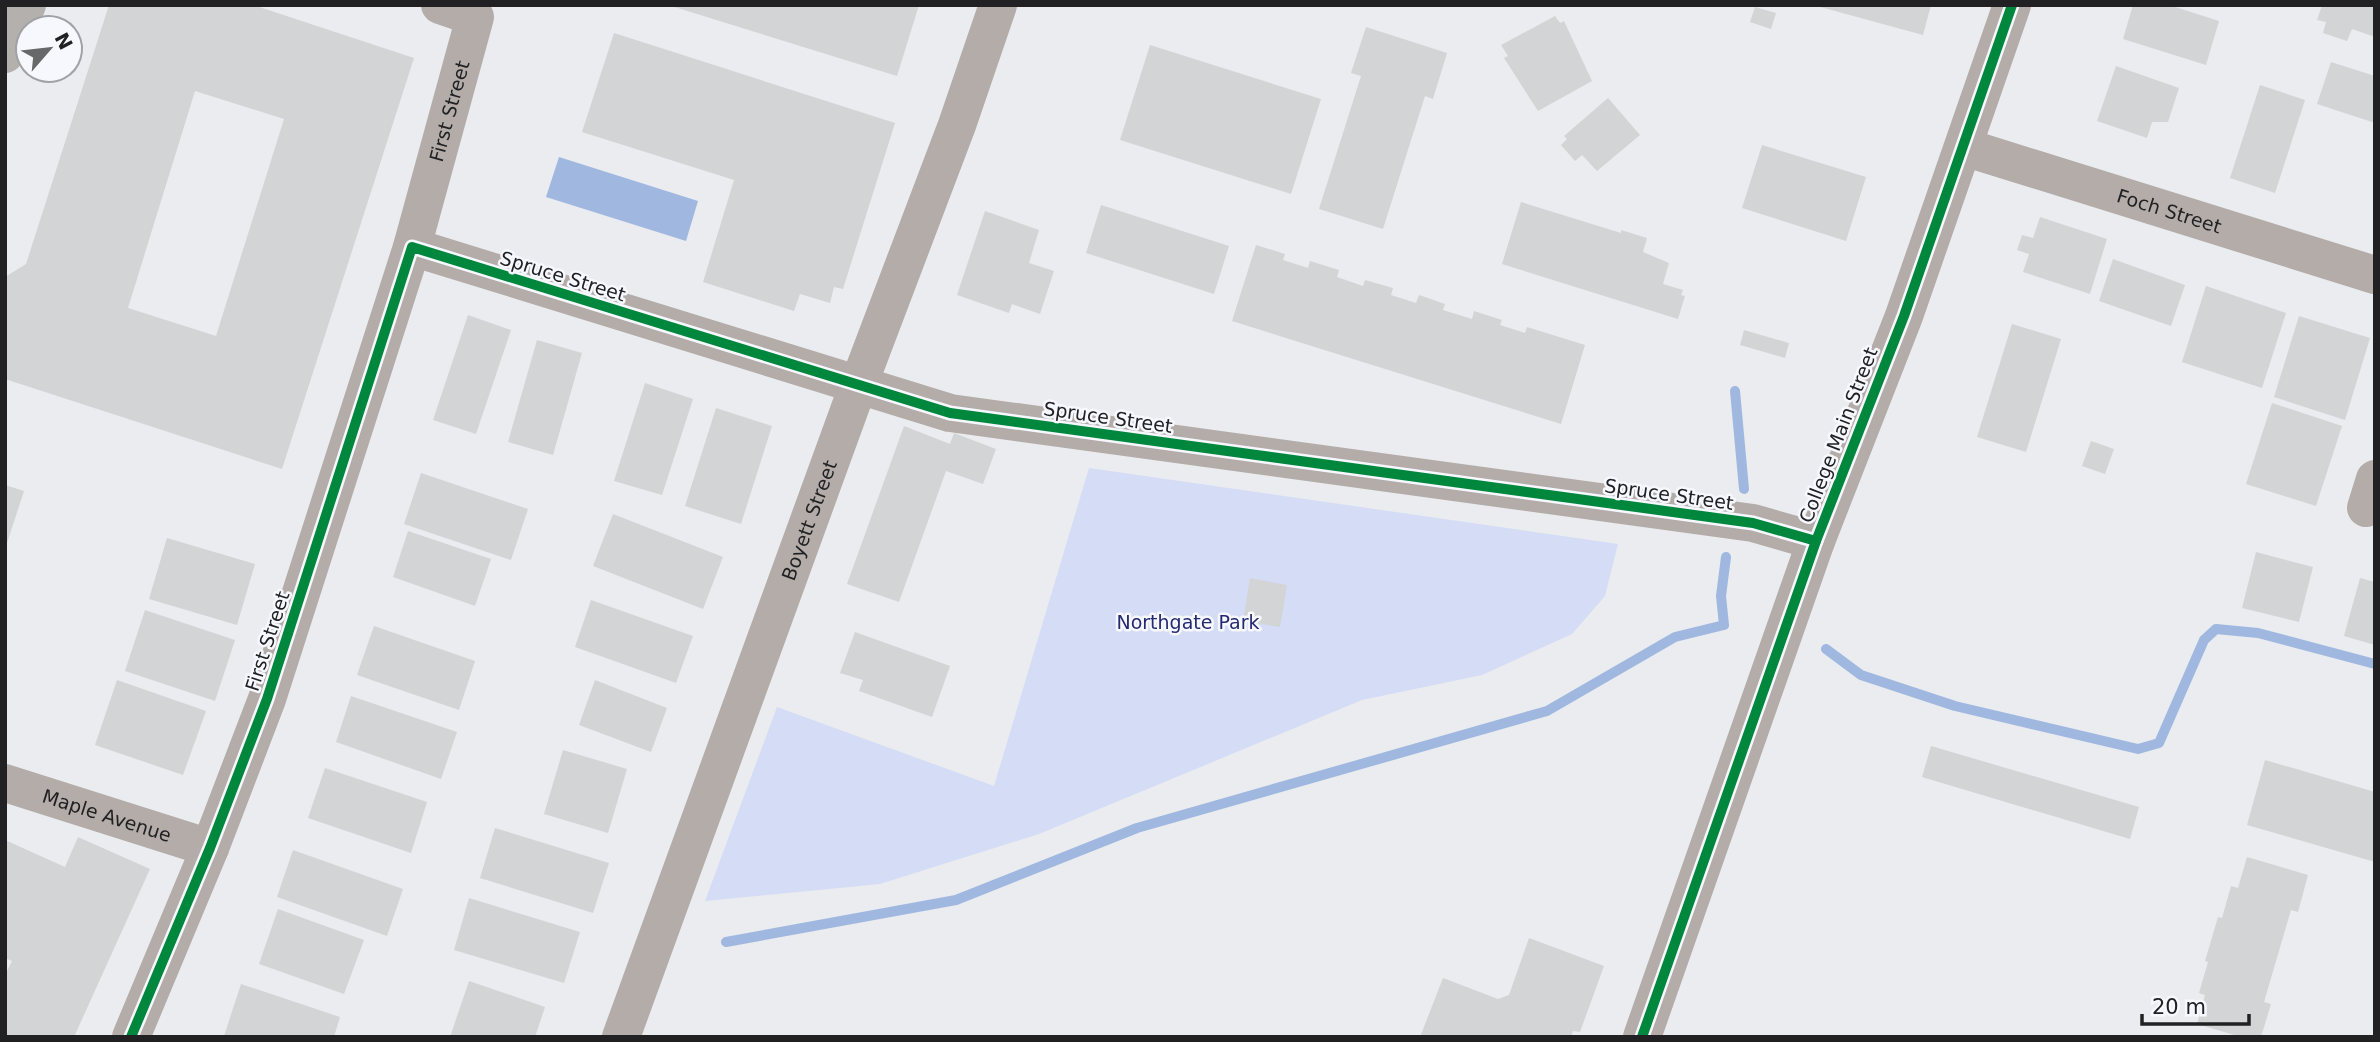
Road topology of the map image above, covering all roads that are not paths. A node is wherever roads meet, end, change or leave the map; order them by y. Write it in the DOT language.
graph roads {
  1 [pos="27,5"];
  2 [pos="998,5"];
  3 [pos="2012,5"];
  4 [pos="458,11"];
  5 [pos="5,54"];
  6 [pos="1964,147"];
  7 [pos="412,247"];
  8 [pos="2375,275"];
  9 [pos="858,386"];
  10 [pos="1816,541"];
  11 [pos="5,783"];
  12 [pos="210,848"];
  13 [pos="131,1037"];
  14 [pos="621,1037"];
  15 [pos="1642,1037"];
  1 -- 5 [label="main road"];
  2 -- 9 [label="street, Boyett Street"];
  3 -- 6 [label="street, College Main Street"];
  4 -- 7 [label="street, First Street"];
  6 -- 8 [label="street, Foch Street"];
  6 -- 10 [label="street, College Main Street"];
  7 -- 9 [label="street, Spruce Street"];
  7 -- 12 [label="street, First Street"];
  9 -- 10 [label="street, Spruce Street"];
  9 -- 14 [label="street, Boyett Street"];
  10 -- 15 [label="street, College Main Street"];
  11 -- 12 [label="street, Maple Avenue"];
  12 -- 13 [label="street, First Street"];
}
